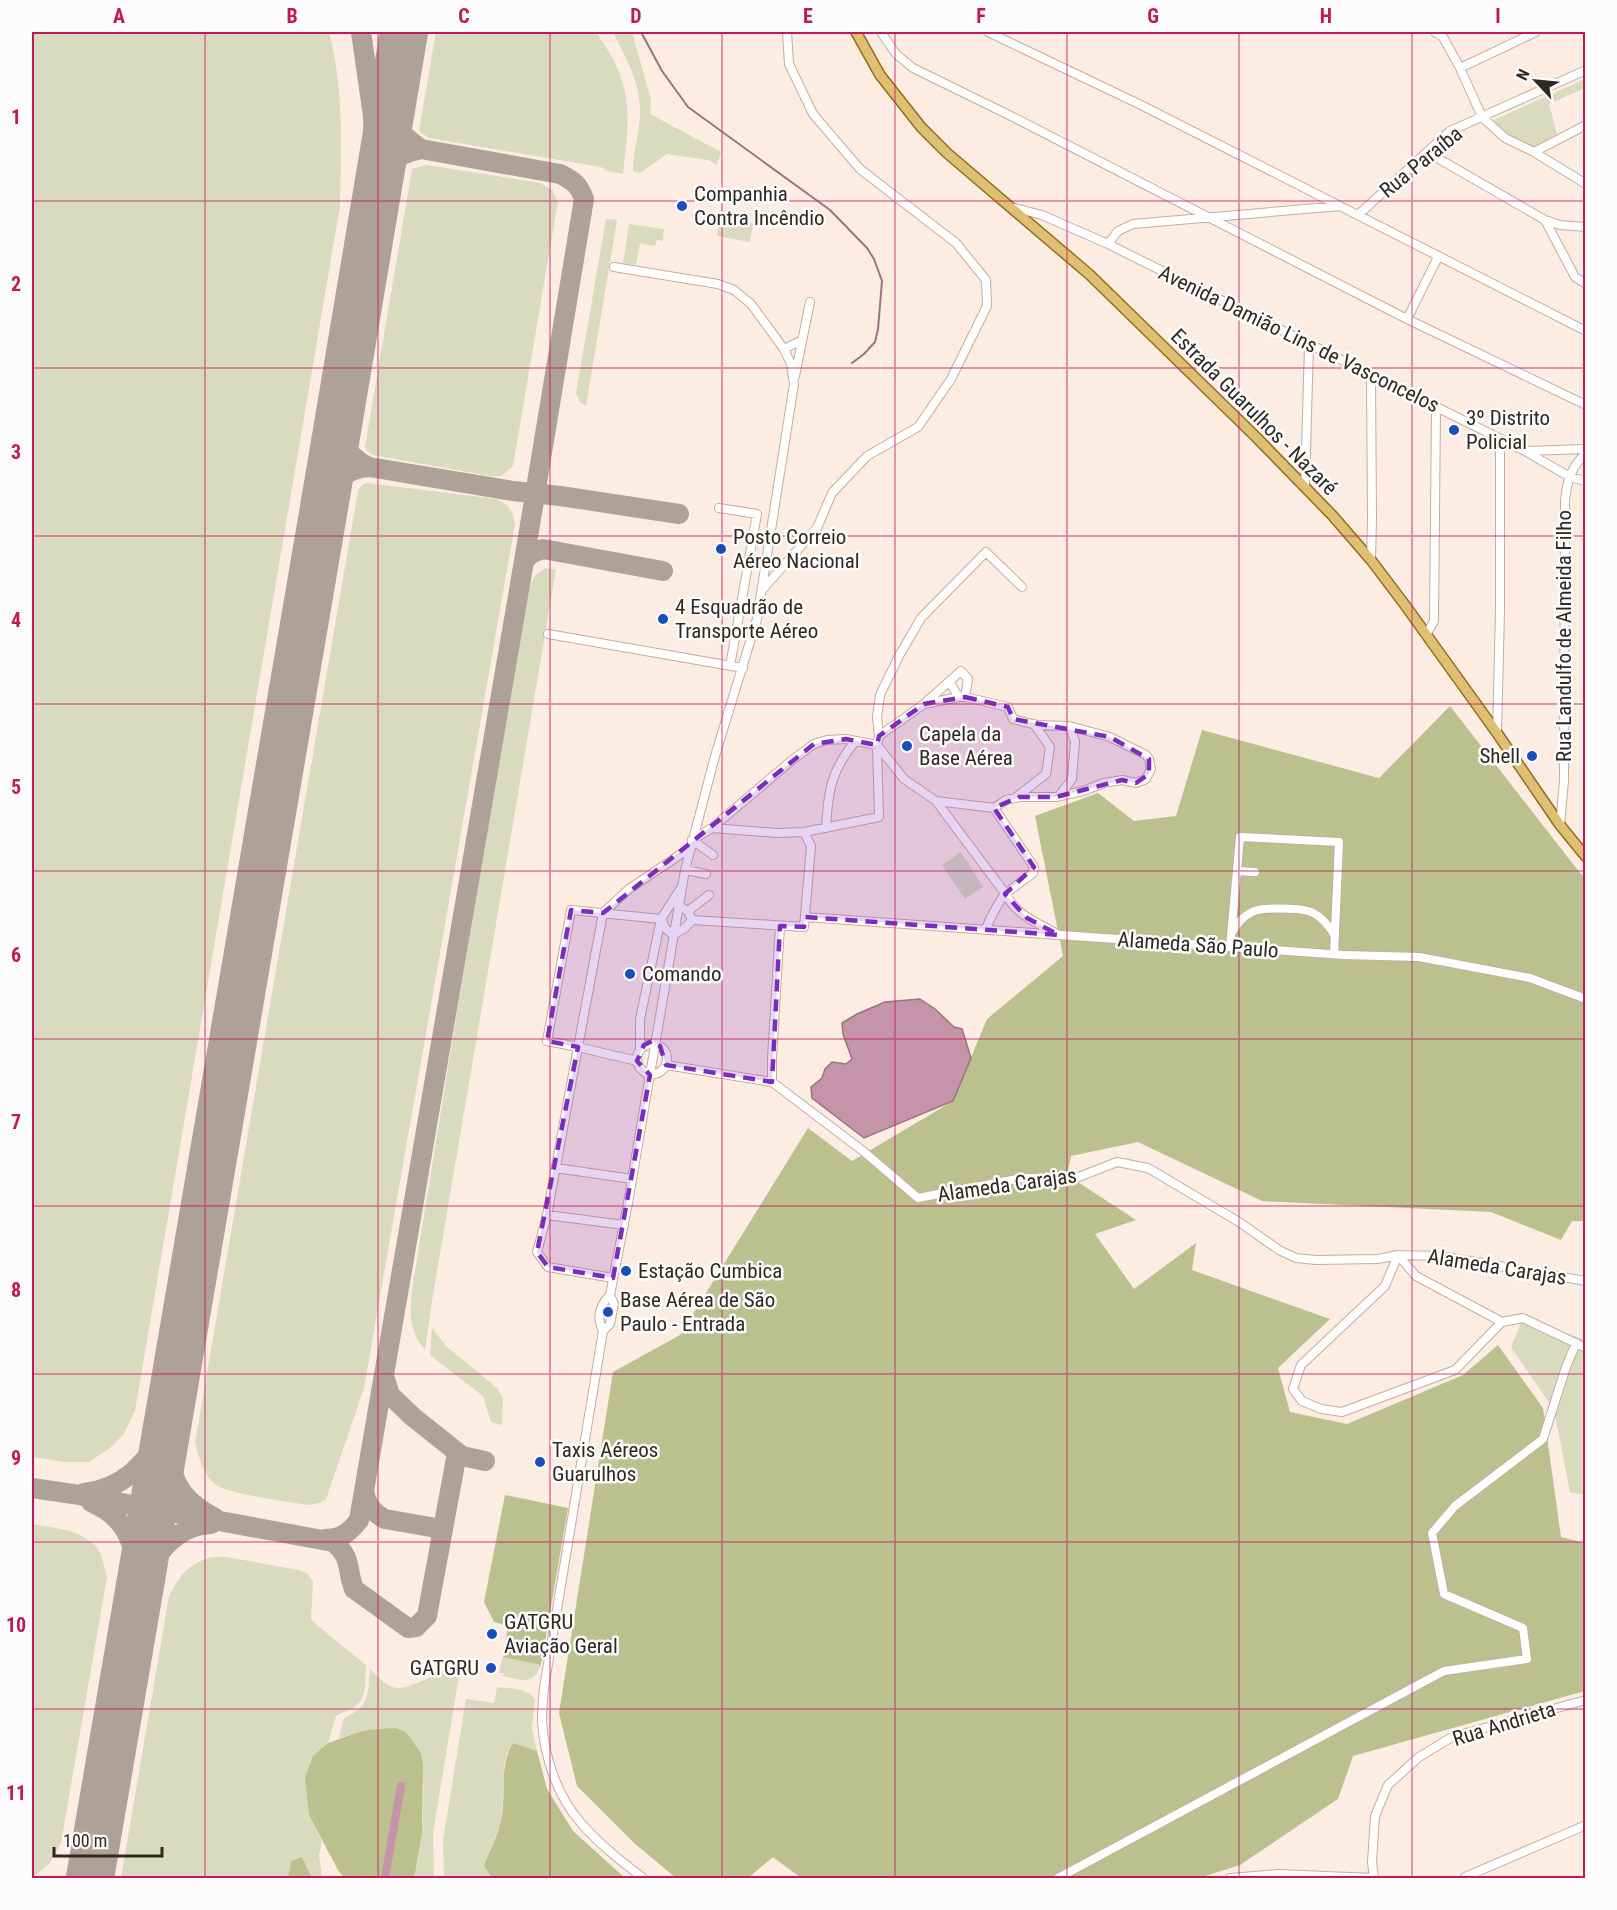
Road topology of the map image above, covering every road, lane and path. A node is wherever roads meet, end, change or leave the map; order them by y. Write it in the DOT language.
graph roads {
  1 [pos="788,32"];
  2 [pos="856,32"];
  3 [pos="881,32"];
  4 [pos="988,32"];
  5 [pos="1435,32"];
  6 [pos="1451,32"];
  7 [pos="1536,32"];
  8 [pos="1443,37"];
  9 [pos="1461,68"];
  10 [pos="1586,70"];
  11 [pos="1482,117"];
  12 [pos="1586,125"];
  13 [pos="1427,152"];
  14 [pos="1534,152"];
  15 [pos="1586,184"];
  16 [pos="1341,206"];
  17 [pos="1009,207"];
  18 [pos="1358,215"];
  19 [pos="1207,217"];
  20 [pos="1545,220"];
  21 [pos="1586,228"];
  22 [pos="1108,244"];
  23 [pos="1438,257"];
  24 [pos="614,267"];
  25 [pos="1586,284"];
  26 [pos="810,302"];
  27 [pos="1407,319"];
  28 [pos="1586,331"];
  29 [pos="802,340"];
  30 [pos="1309,345"];
  31 [pos="784,349"];
  32 [pos="1371,376"];
  33 [pos="794,384"];
  34 [pos="1586,405"];
  35 [pos="1436,407"];
  36 [pos="1500,439"];
  37 [pos="1586,451"];
  38 [pos="1525,452"];
  39 [pos="1570,477"];
  40 [pos="1586,481"];
  41 [pos="1305,486"];
  42 [pos="719,508"];
  43 [pos="1371,560"];
  44 [pos="1022,587"];
  45 [pos="761,591"];
  46 [pos="548,634"];
  47 [pos="1426,635"];
  48 [pos="730,666"];
  49 [pos="743,668"];
  50 [pos="949,682"];
  51 [pos="962,697"];
  52 [pos="924,704"];
  53 [pos="1034,724"];
  54 [pos="1069,726"];
  55 [pos="1497,733"];
  56 [pos="879,736"];
  57 [pos="855,742"];
  58 [pos="877,745"];
  59 [pos="1059,796"];
  60 [pos="1014,799"];
  61 [pos="936,801"];
  62 [pos="994,808"];
  63 [pos="1560,825"];
  64 [pos="712,828"];
  65 [pos="826,828"];
  66 [pos="804,832"];
  67 [pos="691,844"];
  68 [pos="713,855"];
  69 [pos="1586,857"];
  70 [pos="685,870"];
  71 [pos="1237,871"];
  72 [pos="1255,872"];
  73 [pos="706,874"];
  74 [pos="682,887"];
  75 [pos="1005,894"];
  76 [pos="709,895"];
  77 [pos="669,904"];
  78 [pos="679,906"];
  79 [pos="688,911"];
  80 [pos="603,913"];
  81 [pos="805,917"];
  82 [pos="661,919"];
  83 [pos="692,920"];
  84 [pos="780,926"];
  85 [pos="986,930"];
  86 [pos="1232,933"];
  87 [pos="673,935"];
  88 [pos="1059,935"];
  89 [pos="1335,938"];
  90 [pos="1230,947"];
  91 [pos="1334,954"];
  92 [pos="1586,999"];
  93 [pos="655,1043"];
  94 [pos="578,1047"];
  95 [pos="640,1050"];
  96 [pos="637,1061"];
  97 [pos="666,1065"];
  98 [pos="650,1075"];
  99 [pos="772,1082"];
  100 [pos="556,1168"];
  101 [pos="632,1179"];
  102 [pos="547,1215"];
  103 [pos="624,1226"];
  104 [pos="1398,1255"];
  105 [pos="613,1278"];
  106 [pos="1586,1281"];
  107 [pos="1502,1322"];
  108 [pos="1576,1343"];
  109 [pos="1586,1348"];
  110 [pos="1586,1700"];
  111 [pos="1586,1826"];
  112 [pos="643,1878"];
  113 [pos="1058,1878"];
  114 [pos="1230,1878"];
  115 [pos="1246,1878"];
  116 [pos="1374,1878"];
  117 [pos="1464,1878"];
  1 -- 45 [label="street"];
  2 -- 17 [label="main road, Estrada Guarulhos - Nazaré"];
  3 -- 19 [label="street"];
  4 -- 16 [label="street"];
  5 -- 8 [label="street"];
  6 -- 8 [label="street"];
  7 -- 9 [label="street"];
  8 -- 9 [label="street"];
  9 -- 11 [label="street"];
  10 -- 11 [label="street, Rua Paraíba"];
  11 -- 13 [label="street, Rua Paraíba"];
  11 -- 14 [label="street"];
  12 -- 14 [label="street"];
  13 -- 18 [label="street, Rua Paraíba"];
  13 -- 20 [label="street"];
  14 -- 15 [label="street"];
  16 -- 18 [label="street"];
  16 -- 19 [label="street"];
  17 -- 22 [label="street, Avenida Damião Lins de Vasconcelos"];
  17 -- 41 [label="main road, Estrada Guarulhos - Nazaré"];
  18 -- 23 [label="street"];
  19 -- 22 [label="street"];
  19 -- 27 [label="street"];
  20 -- 21 [label="street"];
  20 -- 25 [label="street"];
  22 -- 30 [label="street, Avenida Damião Lins de Vasconcelos"];
  23 -- 27 [label="street"];
  23 -- 28 [label="street"];
  24 -- 31 [label="street"];
  26 -- 29 [label="street"];
  27 -- 34 [label="street"];
  29 -- 31 [label="street"];
  29 -- 33 [label="street"];
  30 -- 32 [label="street, Avenida Damião Lins de Vasconcelos"];
  30 -- 41 [label="street"];
  31 -- 33 [label="street"];
  32 -- 35 [label="street, Avenida Damião Lins de Vasconcelos"];
  32 -- 43 [label="street"];
  33 -- 45 [label="street"];
  35 -- 36 [label="street, Avenida Damião Lins de Vasconcelos"];
  35 -- 47 [label="street"];
  36 -- 38 [label="street, Avenida Damião Lins de Vasconcelos"];
  36 -- 55 [label="street"];
  37 -- 38 [label="street"];
  37 -- 39 [label="street, Rua Landulfo de Almeida Filho"];
  38 -- 39 [label="street, Avenida Damião Lins de Vasconcelos"];
  39 -- 40 [label="street, Avenida Damião Lins de Vasconcelos"];
  39 -- 63 [label="street, Rua Landulfo de Almeida Filho"];
  41 -- 43 [label="main road, Estrada Guarulhos - Nazaré"];
  42 -- 48 [label="street"];
  43 -- 47 [label="main road, Estrada Guarulhos - Nazaré"];
  44 -- 56 [label="street"];
  45 -- 49 [label="street"];
  46 -- 48 [label="street"];
  47 -- 55 [label="main road, Estrada Guarulhos - Nazaré"];
  48 -- 49 [label="street"];
  49 -- 67 [label="street"];
  50 -- 51 [label="street"];
  50 -- 51 [label="street"];
  50 -- 52 [label="street"];
  51 -- 52 [label="street"];
  51 -- 53 [label="street"];
  52 -- 56 [label="street"];
  53 -- 54 [label="street"];
  53 -- 60 [label="street"];
  54 -- 59 [label="street"];
  54 -- 59 [label="street"];
  55 -- 63 [label="main road, Estrada Guarulhos - Nazaré"];
  56 -- 58 [label="street"];
  57 -- 58 [label="street"];
  57 -- 64 [label="street"];
  57 -- 65 [label="street"];
  58 -- 61 [label="street"];
  58 -- 65 [label="street"];
  59 -- 60 [label="street"];
  60 -- 62 [label="street"];
  61 -- 62 [label="street"];
  61 -- 75 [label="street"];
  62 -- 75 [label="street"];
  63 -- 69 [label="main road, Estrada Guarulhos - Nazaré"];
  64 -- 66 [label="street"];
  64 -- 67 [label="street"];
  65 -- 66 [label="street"];
  66 -- 81 [label="street"];
  67 -- 68 [label="street"];
  67 -- 70 [label="street"];
  67 -- 80 [label="street"];
  70 -- 73 [label="street"];
  70 -- 74 [label="street"];
  71 -- 72 [label="street"];
  71 -- 86 [label="street"];
  71 -- 89 [label="street"];
  74 -- 77 [label="street"];
  74 -- 78 [label="street"];
  75 -- 85 [label="street"];
  75 -- 88 [label="street"];
  76 -- 79 [label="street"];
  77 -- 78 [label="street"];
  77 -- 82 [label="street"];
  78 -- 79 [label="street"];
  78 -- 87 [label="street"];
  79 -- 83 [label="street"];
  80 -- 82 [label="street"];
  80 -- 94 [label="street"];
  80 -- 94 [label="street"];
  81 -- 84 [label="street"];
  81 -- 85 [label="street, Alameda São Paulo"];
  82 -- 87 [label="street"];
  82 -- 95 [label="street"];
  83 -- 84 [label="street"];
  83 -- 87 [label="street"];
  84 -- 99 [label="street"];
  85 -- 88 [label="street, Alameda São Paulo"];
  86 -- 89 [label="street"];
  86 -- 90 [label="street"];
  87 -- 93 [label="street"];
  88 -- 90 [label="street, Alameda São Paulo"];
  89 -- 91 [label="street"];
  90 -- 91 [label="street, Alameda São Paulo"];
  91 -- 92 [label="street, Alameda São Paulo"];
  93 -- 95 [label="street"];
  93 -- 97 [label="street"];
  93 -- 98 [label="street"];
  94 -- 96 [label="street"];
  94 -- 100 [label="street"];
  95 -- 96 [label="street"];
  96 -- 98 [label="street"];
  97 -- 98 [label="street"];
  97 -- 99 [label="street"];
  98 -- 101 [label="street"];
  99 -- 104 [label="street, Alameda Carajas"];
  100 -- 101 [label="street"];
  100 -- 102 [label="street"];
  101 -- 103 [label="street"];
  102 -- 103 [label="street"];
  102 -- 105 [label="street"];
  103 -- 105 [label="street"];
  104 -- 106 [label="street, Alameda Carajas"];
  104 -- 107 [label="street"];
  104 -- 107 [label="street"];
  105 -- 112 [label="street"];
  107 -- 108 [label="street"];
  108 -- 109 [label="street"];
  108 -- 113 [label="street"];
  110 -- 116 [label="street, Rua Andrieta"];
  111 -- 117 [label="street"];
  114 -- 115 [label="street"];
  115 -- 116 [label="street"];
}
